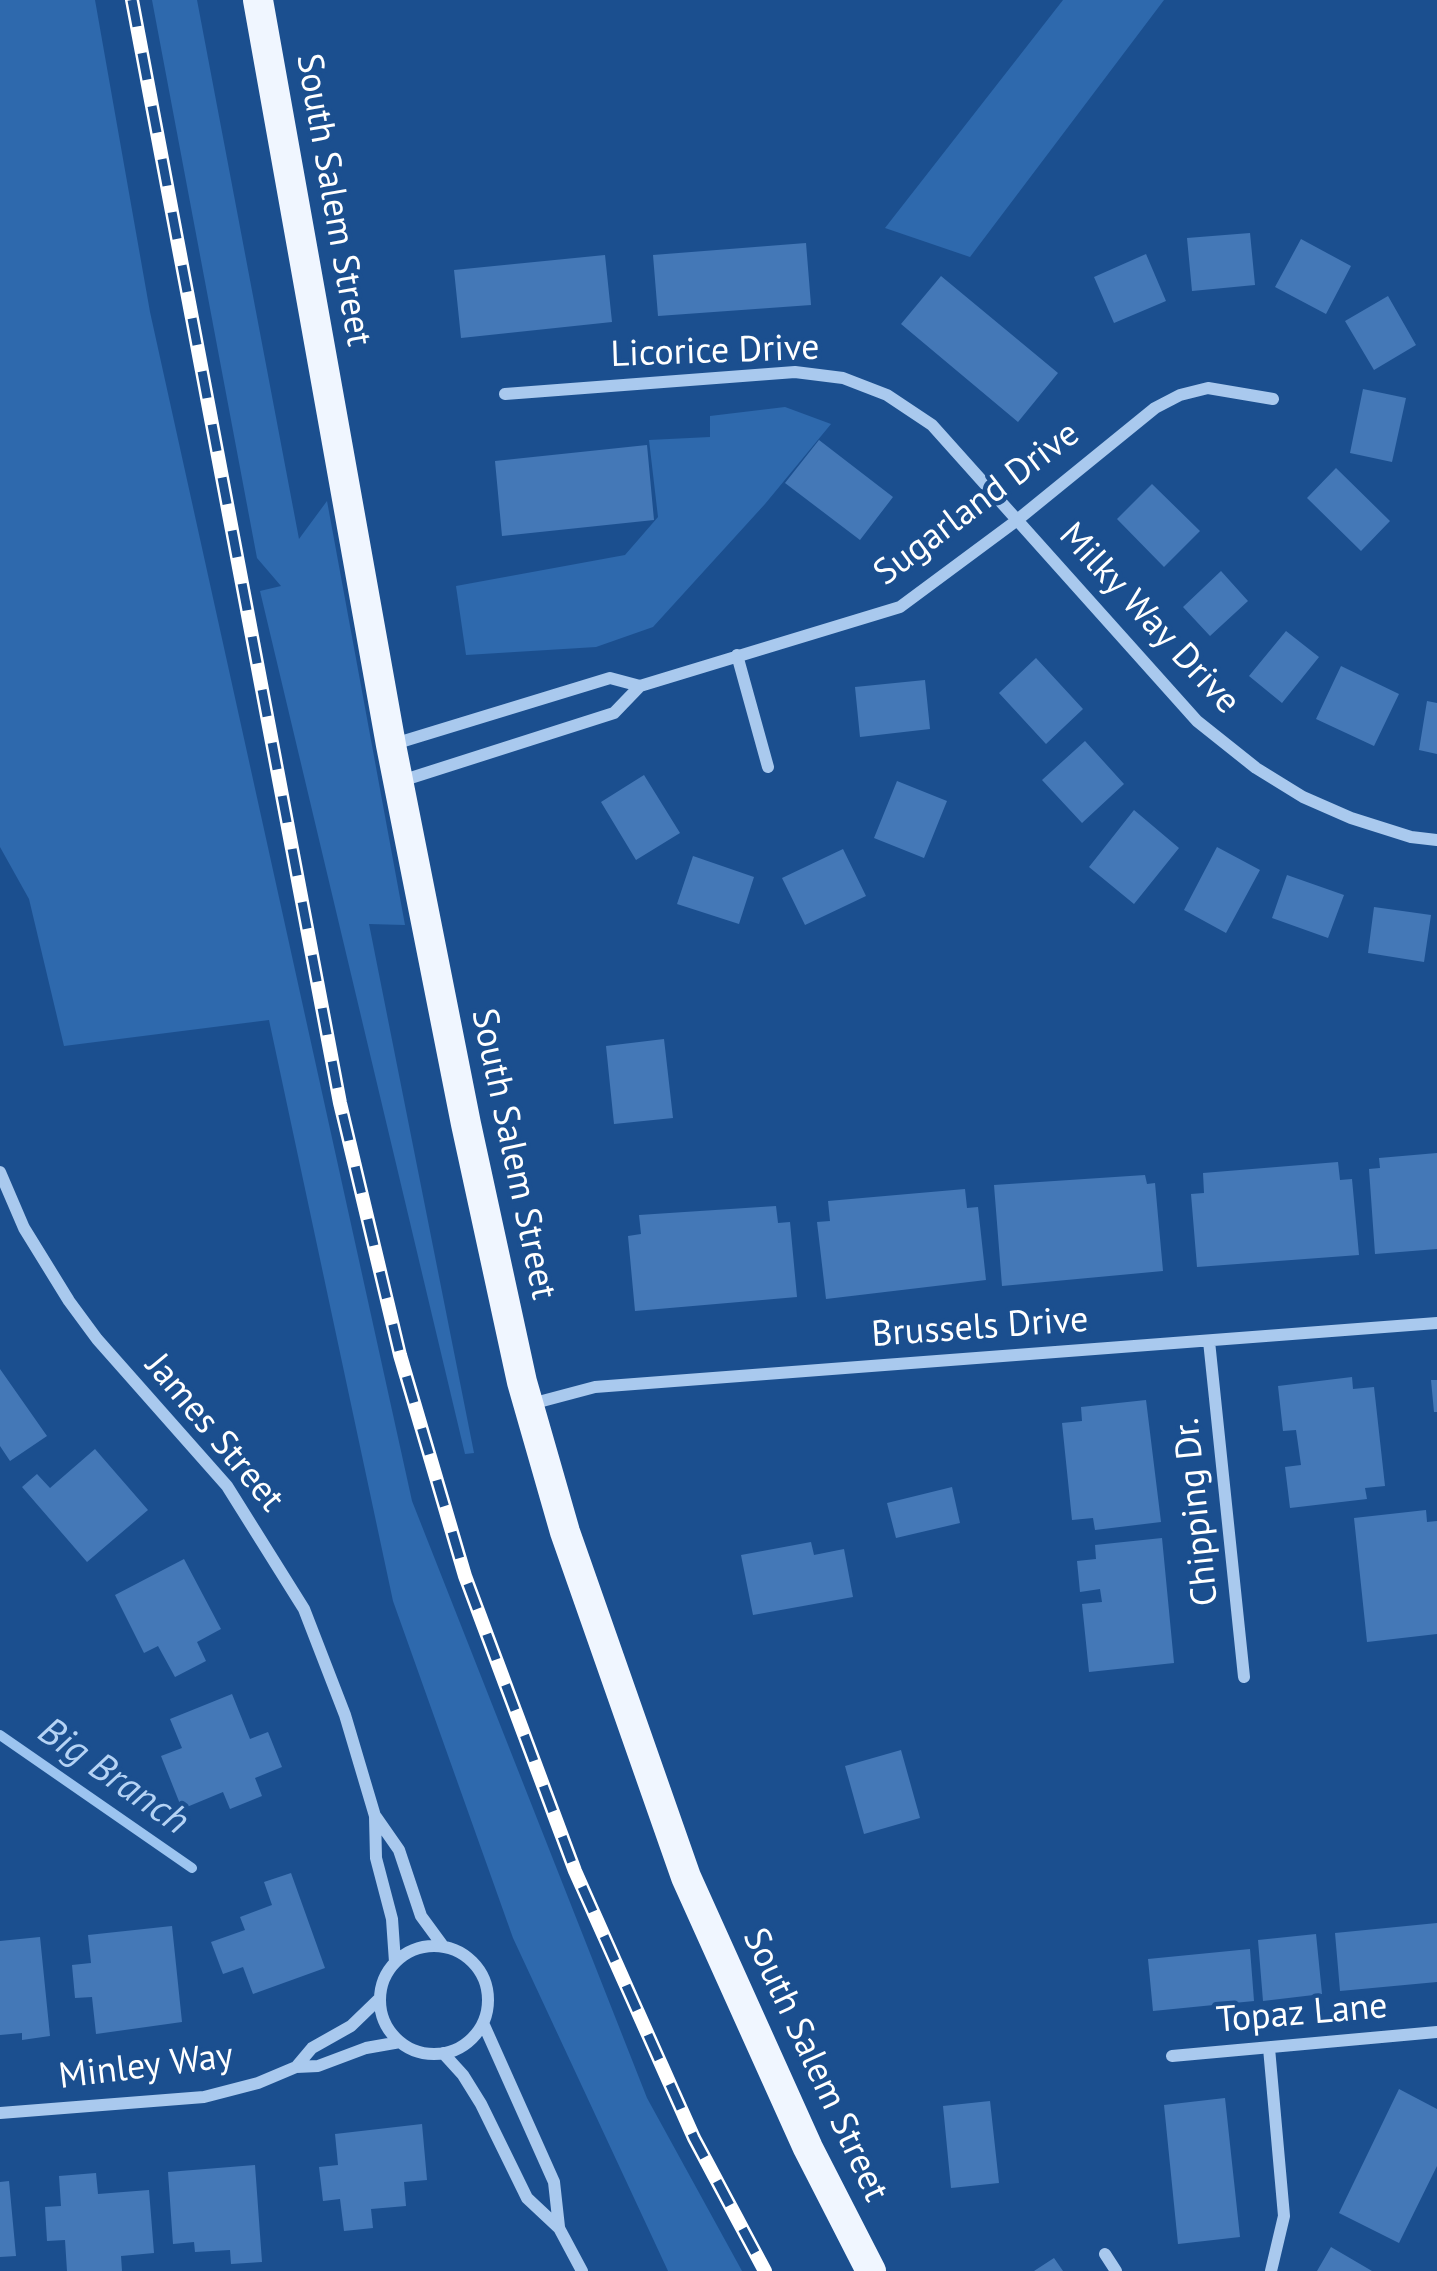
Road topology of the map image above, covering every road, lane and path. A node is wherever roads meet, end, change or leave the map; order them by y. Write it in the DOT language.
graph roads {
  1 [pos="258,0"];
  2 [pos="505,394"];
  3 [pos="1273,399"];
  4 [pos="1016,521"];
  5 [pos="737,655"];
  6 [pos="640,686"];
  7 [pos="391,745"];
  8 [pos="768,767"];
  9 [pos="398,782"];
  10 [pos="1437,840"];
  11 [pos="0,1172"];
  12 [pos="1437,1323"];
  13 [pos="1209,1341"];
  14 [pos="529,1405"];
  15 [pos="1244,1677"];
  16 [pos="375,1816"];
  17 [pos="443,1946"];
  18 [pos="395,1962"];
  19 [pos="380,1998"];
  20 [pos="483,2023"];
  21 [pos="1437,2032"];
  22 [pos="400,2042"];
  23 [pos="1270,2048"];
  24 [pos="443,2053"];
  25 [pos="1172,2056"];
  26 [pos="296,2067"];
  27 [pos="0,2113"];
  28 [pos="560,2228"];
  29 [pos="1105,2254"];
  30 [pos="582,2271"];
  31 [pos="871,2271"];
  32 [pos="1116,2271"];
  33 [pos="1271,2271"];
  1 -- 7 [label="main road, South Salem Street"];
  2 -- 4 [label="street, Licorice Drive"];
  3 -- 4 [label="street, Sugarland Drive"];
  4 -- 5 [label="street, Sugarland Drive"];
  4 -- 10 [label="street, Milky Way Drive"];
  5 -- 6 [label="street, Sugarland Drive"];
  5 -- 8 [label="street"];
  6 -- 7 [label="street, Sugarland Drive"];
  6 -- 9 [label="street, Sugarland Drive"];
  7 -- 9 [label="main road, South Salem Street"];
  9 -- 14 [label="main road, South Salem Street"];
  11 -- 16 [label="street, James Street"];
  12 -- 13 [label="street, Brussels Drive"];
  13 -- 14 [label="street, Brussels Drive"];
  13 -- 15 [label="street, Chipping Dr."];
  14 -- 31 [label="main road, South Salem Street"];
  16 -- 17 [label="street, James Street"];
  16 -- 18 [label="street, James Street"];
  17 -- 18 [label="street"];
  17 -- 20 [label="street"];
  18 -- 19 [label="street"];
  19 -- 22 [label="street"];
  19 -- 26 [label="street, Minley Way"];
  20 -- 24 [label="street"];
  20 -- 28 [label="street"];
  21 -- 23 [label="street, Topaz Lane"];
  22 -- 24 [label="street"];
  22 -- 26 [label="street, Minley Way"];
  23 -- 25 [label="street, Topaz Lane"];
  23 -- 33 [label="street"];
  24 -- 28 [label="street"];
  26 -- 27 [label="street, Minley Way"];
  28 -- 30 [label="street"];
  29 -- 32 [label="street"];
}
